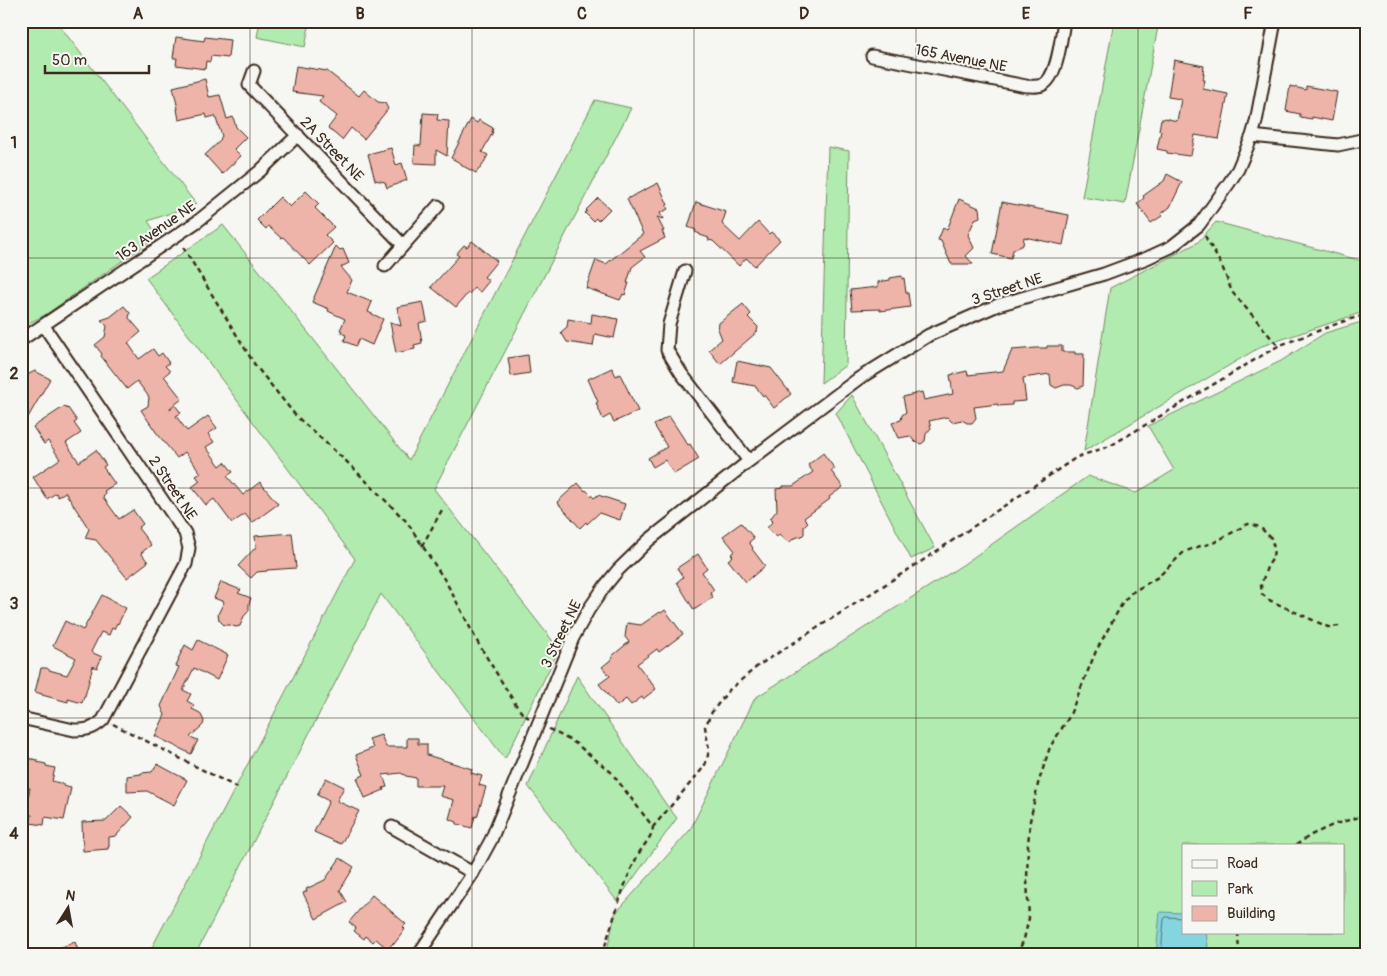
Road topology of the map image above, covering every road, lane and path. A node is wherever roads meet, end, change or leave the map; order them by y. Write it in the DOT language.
graph roads {
  1 [pos="1064,21"];
  2 [pos="1275,21"];
  3 [pos="872,56"];
  4 [pos="254,70"];
  5 [pos="298,135"];
  6 [pos="1252,136"];
  7 [pos="1366,140"];
  8 [pos="438,206"];
  9 [pos="1199,225"];
  10 [pos="180,243"];
  11 [pos="404,245"];
  12 [pos="385,266"];
  13 [pos="685,271"];
  14 [pos="1366,315"];
  15 [pos="44,326"];
  16 [pos="21,340"];
  17 [pos="1278,346"];
  18 [pos="750,461"];
  19 [pos="442,508"];
  20 [pos="422,546"];
  21 [pos="1340,626"];
  22 [pos="21,718"];
  23 [pos="529,718"];
  24 [pos="103,720"];
  25 [pos="553,731"];
  26 [pos="238,788"];
  27 [pos="1366,815"];
  28 [pos="392,826"];
  29 [pos="653,827"];
  30 [pos="1298,844"];
  31 [pos="472,873"];
  32 [pos="1238,934"];
  33 [pos="418,955"];
  34 [pos="602,955"];
  35 [pos="1017,955"];
  36 [pos="1239,955"];
  1 -- 3 [label="street, 165 Avenue NE"];
  2 -- 6 [label="street, 3 Street NE"];
  4 -- 5 [label="street, 2A Street NE"];
  5 -- 11 [label="street, 2A Street NE"];
  5 -- 15 [label="street, 163 Avenue NE"];
  6 -- 7 [label="street"];
  6 -- 9 [label="street, 3 Street NE"];
  8 -- 11 [label="street"];
  9 -- 17 [label="path"];
  9 -- 18 [label="street, 3 Street NE"];
  10 -- 20 [label="path"];
  11 -- 12 [label="street"];
  13 -- 18 [label="street"];
  14 -- 17 [label="path"];
  15 -- 16 [label="street, 163 Avenue NE"];
  15 -- 24 [label="street, 2 Street NE"];
  17 -- 29 [label="path"];
  18 -- 31 [label="street, 3 Street NE"];
  19 -- 20 [label="path"];
  20 -- 23 [label="path"];
  21 -- 35 [label="path"];
  22 -- 24 [label="street, 2 Street NE"];
  24 -- 26 [label="path"];
  25 -- 29 [label="path"];
  27 -- 30 [label="path"];
  28 -- 31 [label="street"];
  29 -- 34 [label="path"];
  31 -- 33 [label="street, 3 Street NE"];
  32 -- 36 [label="path"];
}
